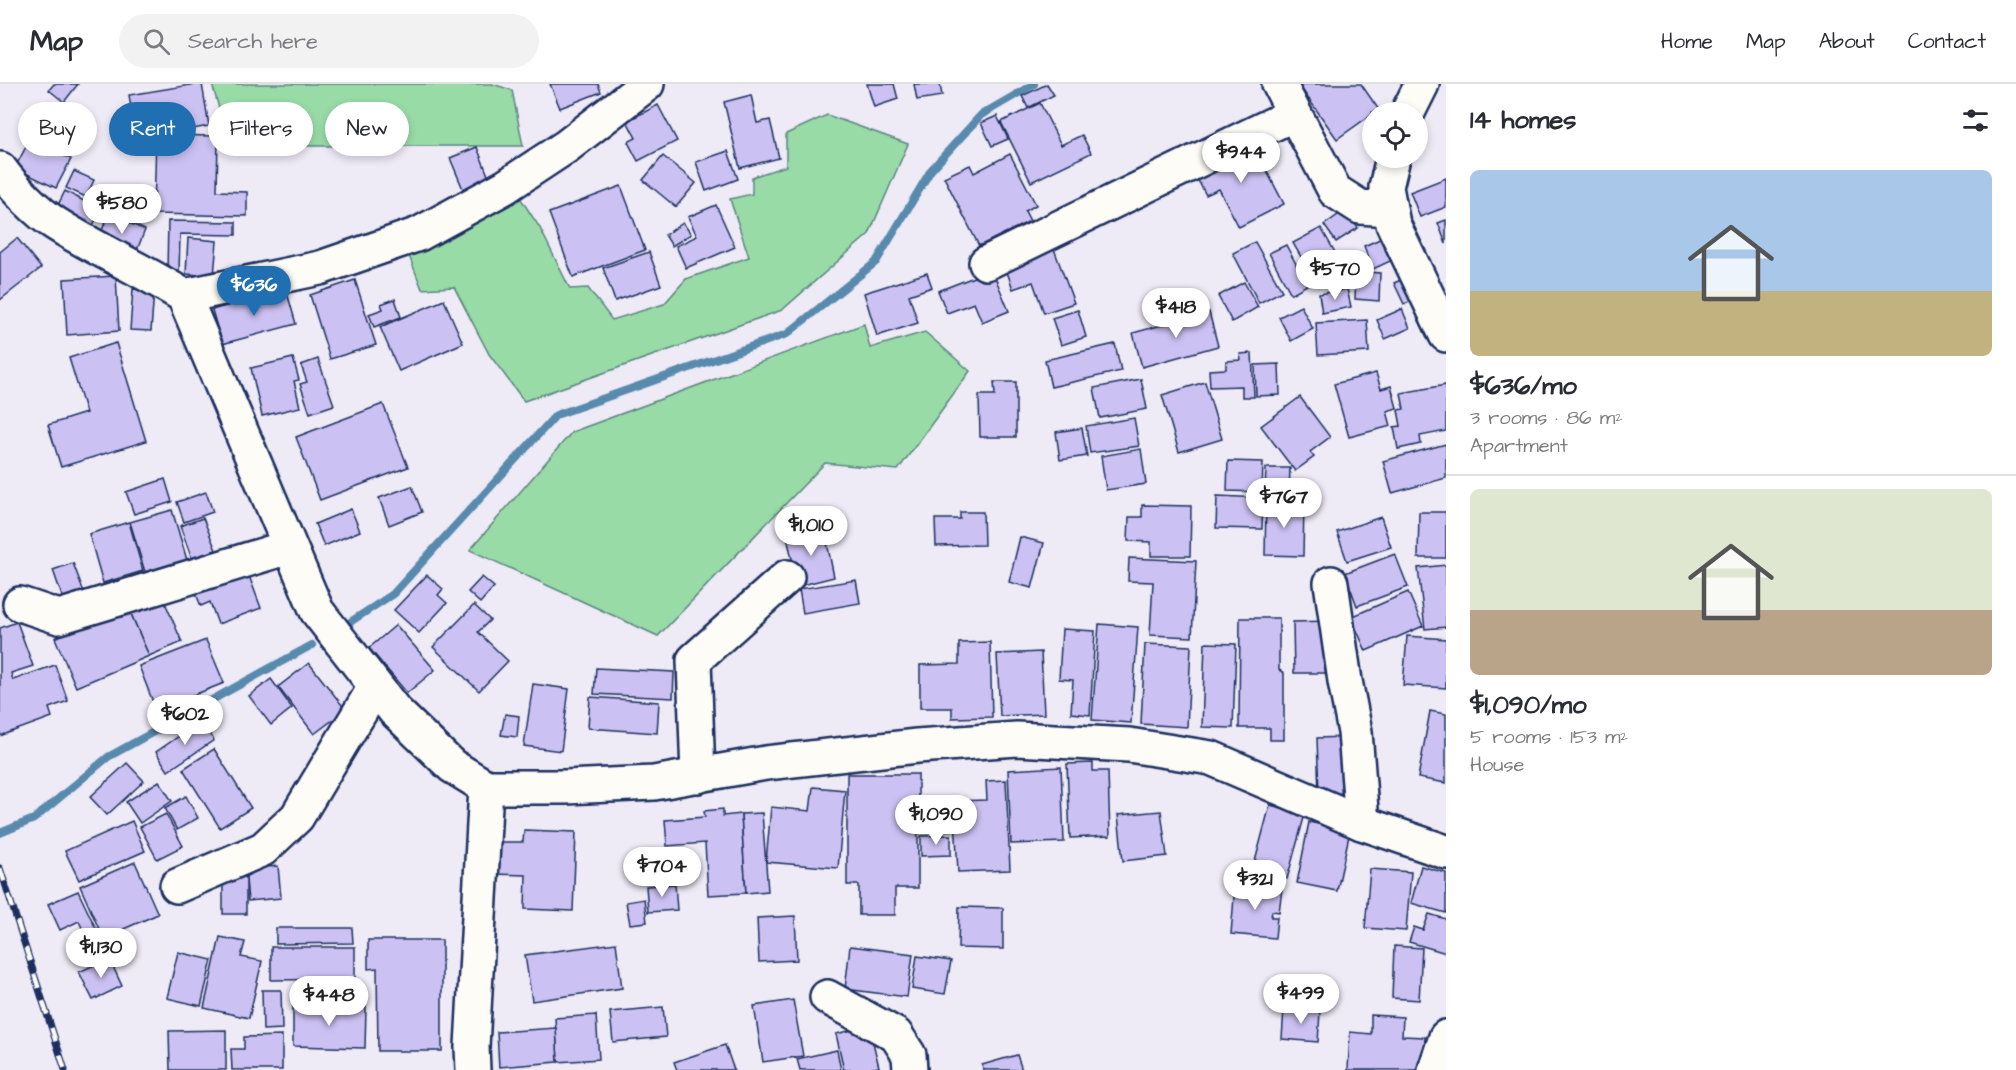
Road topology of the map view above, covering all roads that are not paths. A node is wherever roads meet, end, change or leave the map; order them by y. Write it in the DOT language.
graph roads {
  1 [pos="647,84"];
  2 [pos="1279,84"];
  3 [pos="1422,84"];
  4 [pos="1413,102"];
  5 [pos="1294,114"];
  6 [pos="1391,168"];
  7 [pos="3,178"];
  8 [pos="1390,209"];
  9 [pos="986,263"];
  10 [pos="184,296"];
  11 [pos="1446,335"];
  12 [pos="289,547"];
  13 [pos="787,577"];
  14 [pos="1330,583"];
  15 [pos="20,604"];
  16 [pos="375,687"];
  17 [pos="698,776"];
  18 [pos="486,787"];
  19 [pos="1362,823"];
  20 [pos="1446,852"];
  21 [pos="177,886"];
  22 [pos="826,997"];
  23 [pos="1446,1037"];
  24 [pos="473,1070"];
  25 [pos="910,1070"];
  26 [pos="1435,1070"];
  1 -- 10 [label="street"];
  2 -- 5 [label="street"];
  3 -- 4 [label="street"];
  5 -- 8 [label="street"];
  5 -- 9 [label="street"];
  6 -- 8 [label="street"];
  7 -- 10 [label="street"];
  8 -- 11 [label="street"];
  10 -- 12 [label="street"];
  12 -- 15 [label="street"];
  12 -- 16 [label="street"];
  13 -- 17 [label="street"];
  14 -- 19 [label="street"];
  16 -- 18 [label="street"];
  16 -- 21 [label="street"];
  17 -- 18 [label="street"];
  17 -- 19 [label="street"];
  18 -- 24 [label="street"];
  19 -- 20 [label="street"];
  22 -- 25 [label="street"];
  23 -- 26 [label="street"];
}
